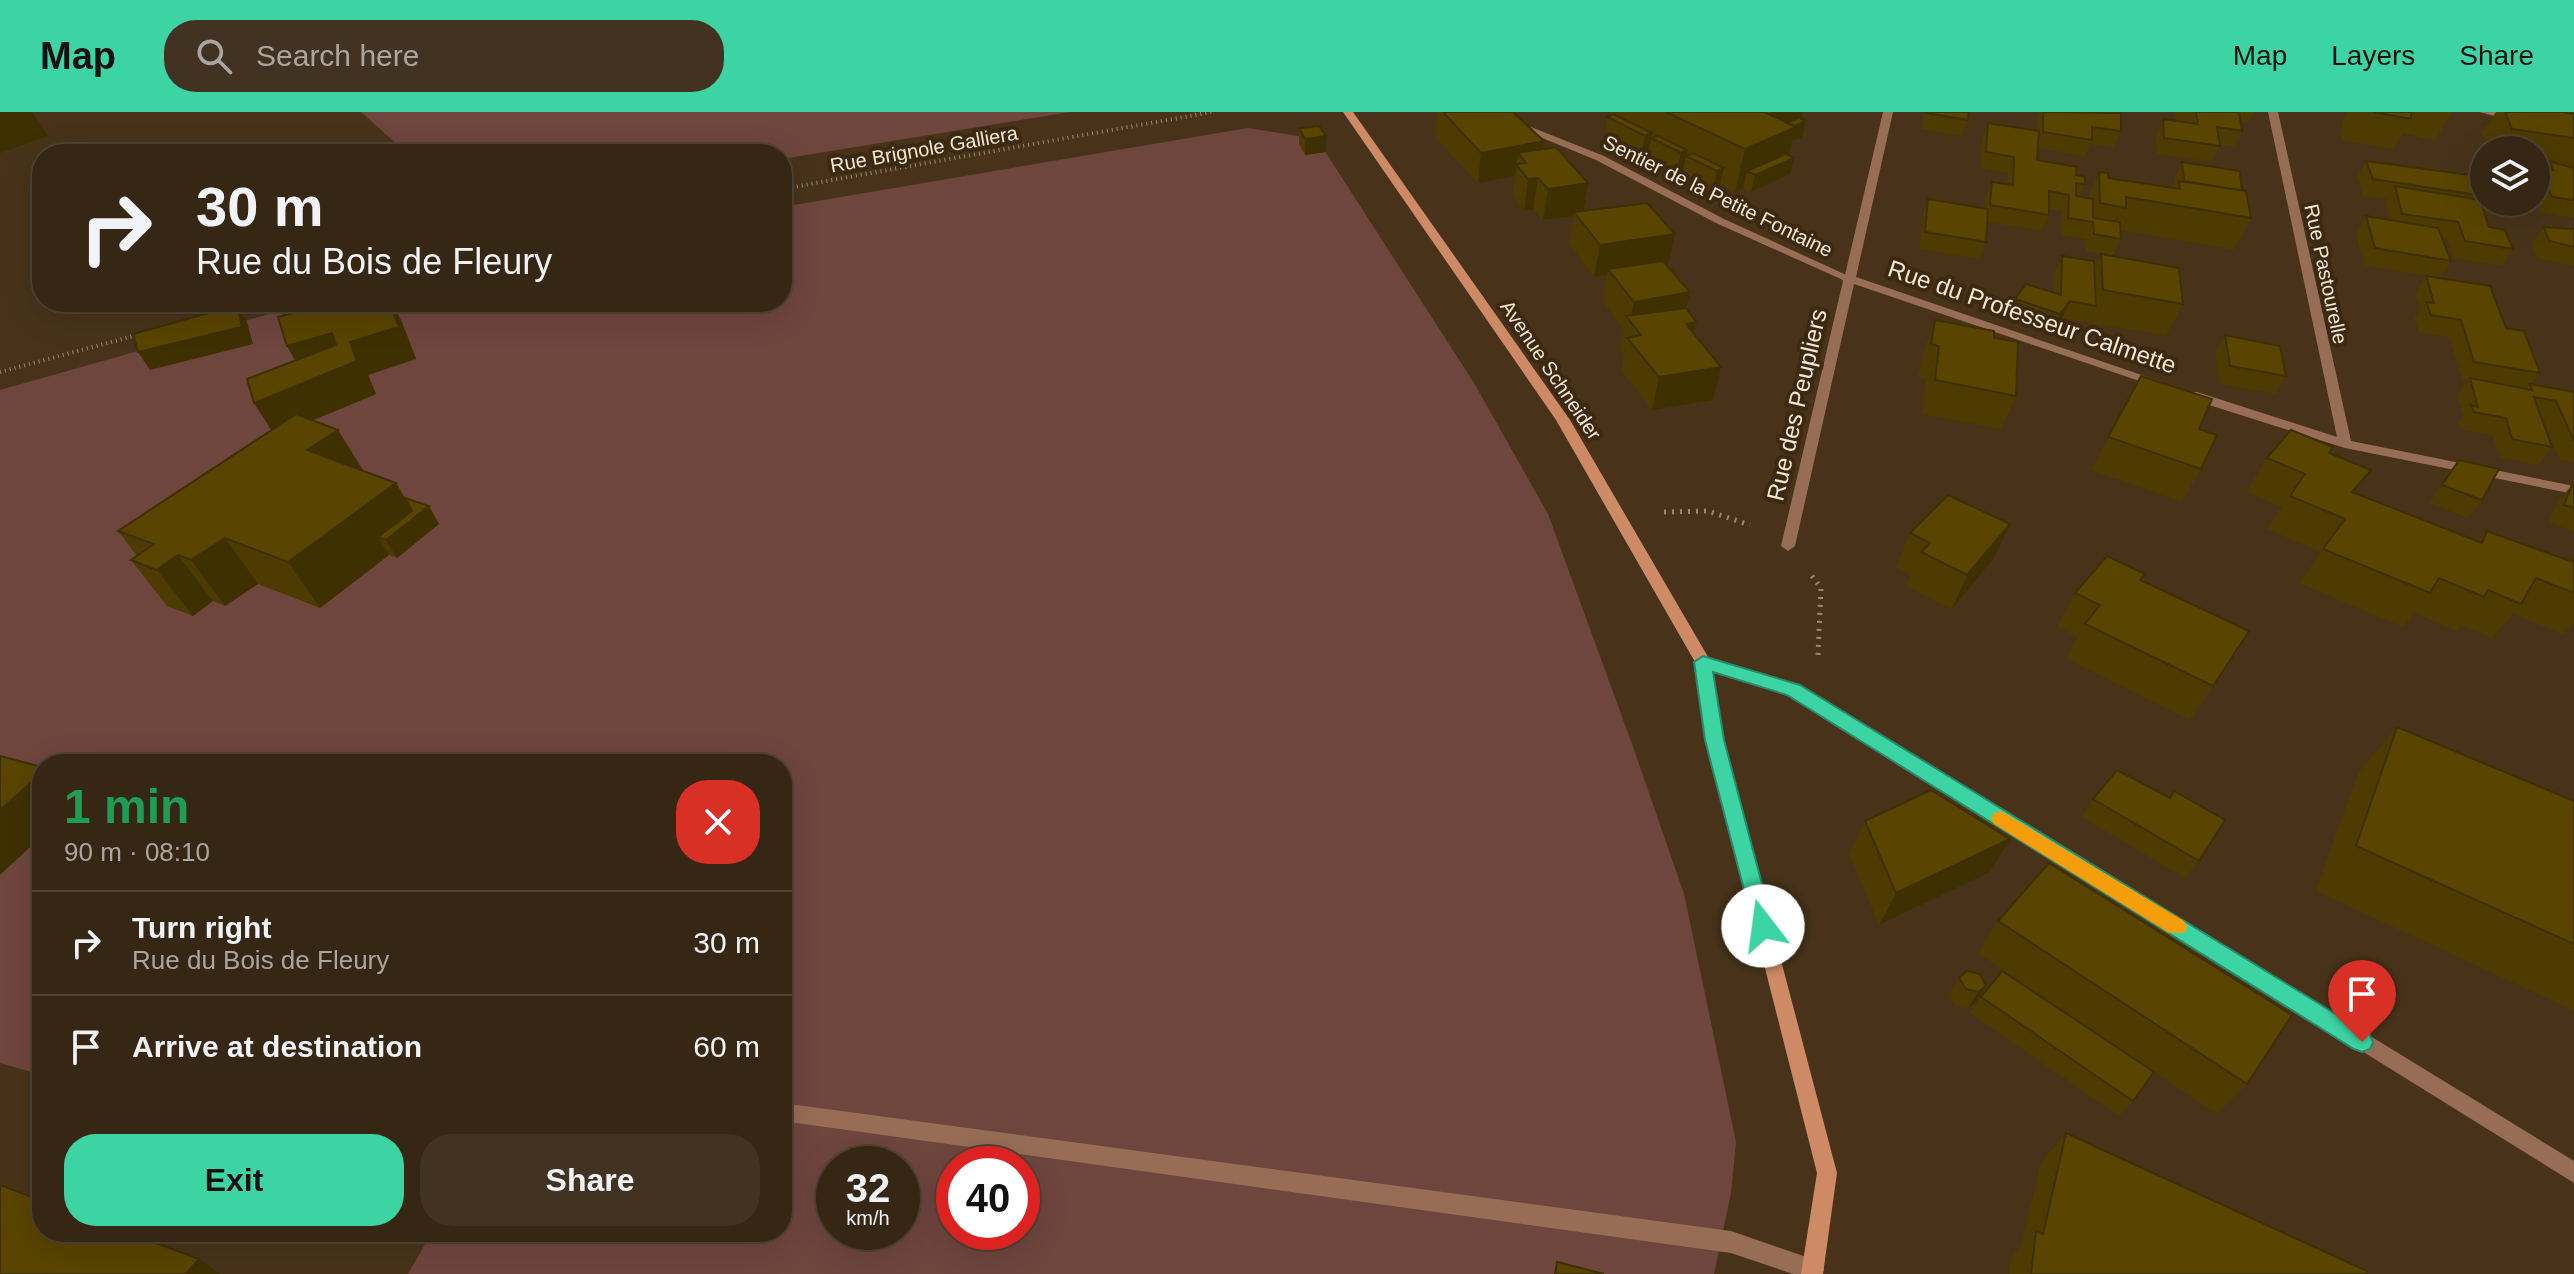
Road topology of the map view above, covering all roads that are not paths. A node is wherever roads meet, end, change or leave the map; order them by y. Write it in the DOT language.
graph roads {
  1 [pos="1348,112"];
  2 [pos="1484,112"];
  3 [pos="1888,112"];
  4 [pos="2273,112"];
  5 [pos="2484,112"];
  6 [pos="2525,120"];
  7 [pos="1847,278"];
  8 [pos="2345,444"];
  9 [pos="2574,490"];
  10 [pos="1788,546"];
  11 [pos="1703,662"];
  12 [pos="792,1113"];
  13 [pos="2574,1173"];
  14 [pos="1813,1272"];
  1 -- 11 [label="street, Avenue Schneider"];
  2 -- 7 [label="street, Sentier de la Petite Fontaine"];
  3 -- 7 [label="street, Rue des Peupliers"];
  4 -- 8 [label="street, Rue Pastourelle"];
  5 -- 6 [label="street"];
  7 -- 8 [label="street, Rue du Professeur Calmette"];
  7 -- 10 [label="street, Rue des Peupliers"];
  8 -- 9 [label="street, Rue du Professeur Calmette"];
  11 -- 13 [label="street"];
  11 -- 14 [label="street"];
  12 -- 14 [label="street"];
}
